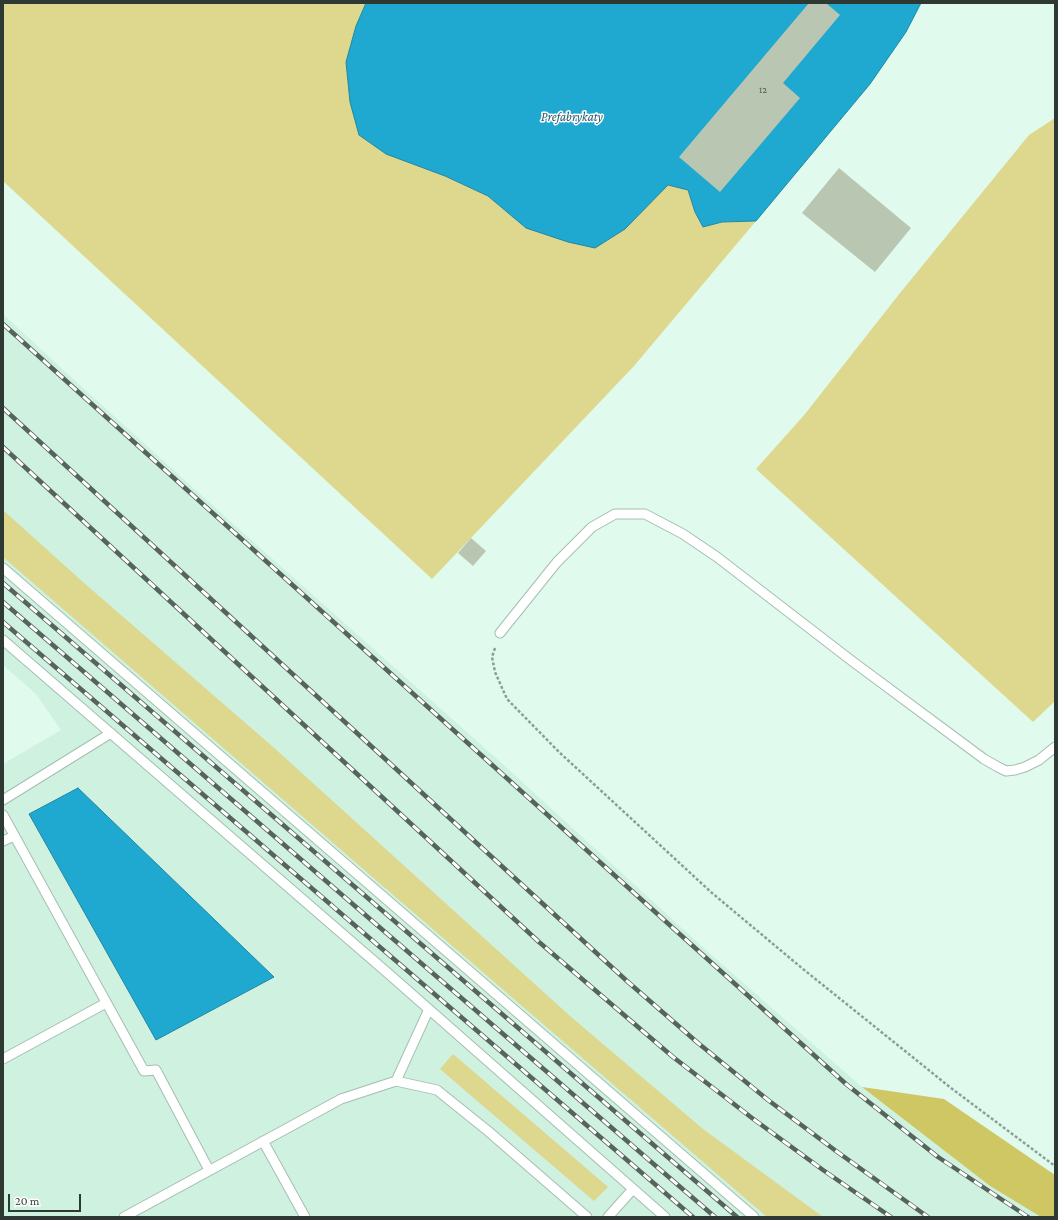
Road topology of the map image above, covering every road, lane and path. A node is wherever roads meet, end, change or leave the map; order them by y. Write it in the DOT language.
graph roads {
  1 [pos="3,568"];
  2 [pos="500,633"];
  3 [pos="3,640"];
  4 [pos="111,733"];
  5 [pos="1055,747"];
  6 [pos="3,800"];
  7 [pos="3,815"];
  8 [pos="14,836"];
  9 [pos="3,842"];
  10 [pos="106,1003"];
  11 [pos="428,1009"];
  12 [pos="3,1059"];
  13 [pos="396,1080"];
  14 [pos="263,1141"];
  15 [pos="1055,1166"];
  16 [pos="210,1170"];
  17 [pos="633,1189"];
  18 [pos="124,1217"];
  19 [pos="305,1217"];
  20 [pos="588,1217"];
  21 [pos="608,1217"];
  22 [pos="665,1217"];
  23 [pos="754,1217"];
  1 -- 23 [label="lane"];
  2 -- 5 [label="lane"];
  2 -- 15 [label="path"];
  3 -- 4 [label="lane"];
  4 -- 6 [label="lane"];
  4 -- 11 [label="lane"];
  7 -- 8 [label="lane"];
  8 -- 9 [label="lane"];
  8 -- 10 [label="lane"];
  10 -- 12 [label="lane"];
  10 -- 16 [label="lane"];
  11 -- 13 [label="lane"];
  11 -- 17 [label="lane"];
  13 -- 14 [label="lane"];
  13 -- 20 [label="lane"];
  14 -- 16 [label="lane"];
  14 -- 19 [label="lane"];
  16 -- 18 [label="lane"];
  17 -- 21 [label="lane"];
  17 -- 22 [label="lane"];
}
